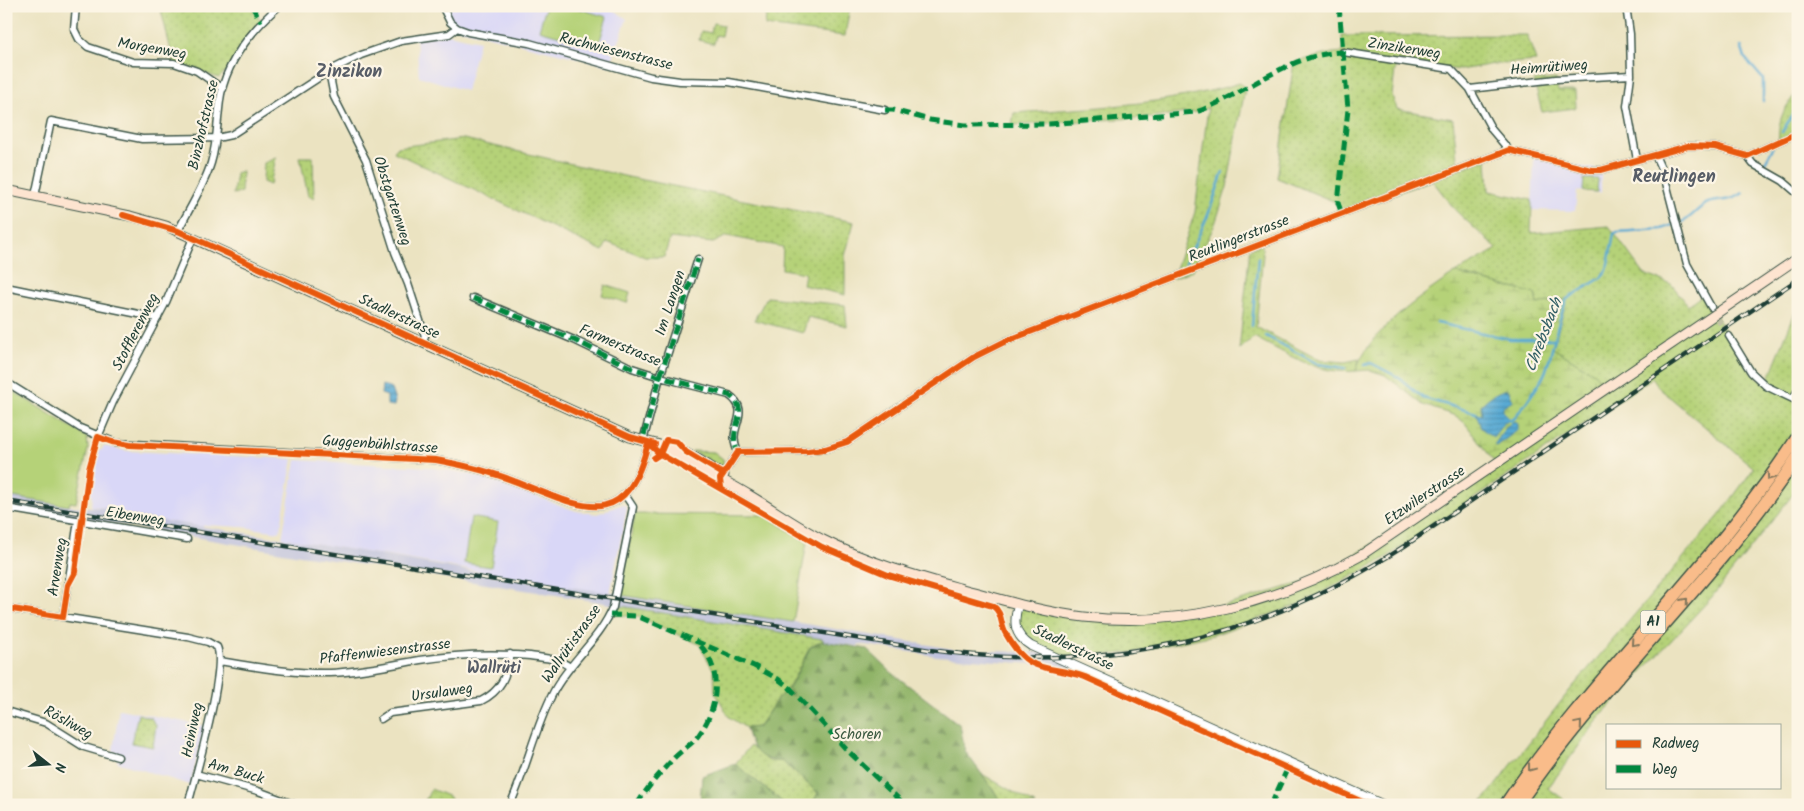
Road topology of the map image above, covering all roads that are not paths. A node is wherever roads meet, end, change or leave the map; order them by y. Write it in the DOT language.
graph roads {
  1 [pos="76,6"];
  2 [pos="279,6"];
  3 [pos="442,6"];
  4 [pos="1626,6"];
  5 [pos="457,28"];
  6 [pos="1343,52"];
  7 [pos="329,71"];
  8 [pos="1631,75"];
  9 [pos="223,89"];
  10 [pos="1470,89"];
  11 [pos="886,110"];
  12 [pos="1798,132"];
  13 [pos="217,138"];
  14 [pos="1509,150"];
  15 [pos="1655,155"];
  16 [pos="1747,156"];
  17 [pos="1638,160"];
  18 [pos="6,190"];
  19 [pos="1798,194"];
  20 [pos="35,196"];
  21 [pos="178,231"];
  22 [pos="193,238"];
  23 [pos="1798,258"];
  24 [pos="698,259"];
  25 [pos="6,287"];
  26 [pos="473,298"];
  27 [pos="1711,307"];
  28 [pos="158,318"];
  29 [pos="1729,336"];
  30 [pos="422,341"];
  31 [pos="660,377"];
  32 [pos="6,382"];
  33 [pos="1798,390"];
  34 [pos="1798,436"];
  35 [pos="98,437"];
  36 [pos="646,442"];
  37 [pos="738,452"];
  38 [pos="1798,456"];
  39 [pos="722,477"];
  40 [pos="625,495"];
  41 [pos="6,508"];
  42 [pos="78,521"];
  43 [pos="187,539"];
  44 [pos="1018,605"];
  45 [pos="6,608"];
  46 [pos="63,617"];
  47 [pos="510,654"];
  48 [pos="220,661"];
  49 [pos="570,666"];
  50 [pos="6,711"];
  51 [pos="381,719"];
  52 [pos="118,757"];
  53 [pos="196,774"];
  54 [pos="188,805"];
  55 [pos="296,805"];
  56 [pos="510,805"];
  57 [pos="1384,805"];
  58 [pos="1505,805"];
  59 [pos="1518,805"];
  1 -- 9 [label="street, Morgenweg"];
  2 -- 9 [label="street, Binzhofstrasse"];
  3 -- 5 [label="street"];
  4 -- 8 [label="street"];
  5 -- 7 [label="street"];
  5 -- 11 [label="street, Ruchwiesenstrasse"];
  6 -- 10 [label="street, Zinzikerweg"];
  7 -- 13 [label="street"];
  7 -- 30 [label="street, Obstgartenweg"];
  8 -- 10 [label="street, Heimrütiweg"];
  8 -- 17 [label="street"];
  9 -- 13 [label="street, Binzhofstrasse"];
  10 -- 14 [label="street, Zinzikerweg"];
  12 -- 16 [label="street"];
  13 -- 20 [label="street"];
  13 -- 21 [label="street, Binzhofstrasse"];
  14 -- 17 [label="street"];
  14 -- 37 [label="street, Reutlingerstrasse"];
  15 -- 16 [label="street"];
  15 -- 17 [label="street"];
  15 -- 27 [label="street"];
  16 -- 19 [label="street"];
  18 -- 20 [label="main road, Stadlerstrasse"];
  20 -- 21 [label="main road, Stadlerstrasse"];
  21 -- 22 [label="main road, Stadlerstrasse"];
  22 -- 28 [label="street, Stofflerenweg"];
  22 -- 30 [label="main road, Stadlerstrasse"];
  23 -- 44 [label="main road, Etzwilerstrasse"];
  24 -- 31 [label="street, Im Langen"];
  25 -- 28 [label="street"];
  26 -- 31 [label="street, Farmerstrasse"];
  28 -- 35 [label="street, Stofflerenweg"];
  29 -- 33 [label="street"];
  30 -- 36 [label="main road, Stadlerstrasse"];
  31 -- 36 [label="street, Im Langen"];
  31 -- 37 [label="street, Farmerstrasse"];
  32 -- 35 [label="street, Guggenbühlstrasse"];
  34 -- 58 [label="highway, A1, one-way"];
  35 -- 40 [label="street, Guggenbühlstrasse"];
  36 -- 39 [label="main road, Stadlerstrasse"];
  36 -- 40 [label="street"];
  37 -- 39 [label="street"];
  59 -- 38 [label="highway, A1, one-way"];
  39 -- 44 [label="main road, Stadlerstrasse"];
  40 -- 49 [label="street, Wallrütistrasse"];
  41 -- 42 [label="street, Arvenweg"];
  42 -- 43 [label="street, Eibenweg"];
  42 -- 46 [label="street, Arvenweg"];
  44 -- 57 [label="street, Stadlerstrasse"];
  45 -- 46 [label="street"];
  46 -- 48 [label="street"];
  47 -- 48 [label="street, Pfaffenwiesenstrasse"];
  47 -- 49 [label="street, Pfaffenwiesenstrasse"];
  47 -- 51 [label="street, Ursulaweg"];
  48 -- 53 [label="street, Heiniweg"];
  49 -- 56 [label="street, Wallrütistrasse"];
  50 -- 52 [label="street, Rösliweg"];
  53 -- 54 [label="street, Heiniweg"];
  53 -- 55 [label="street, Am Buck"];
}
